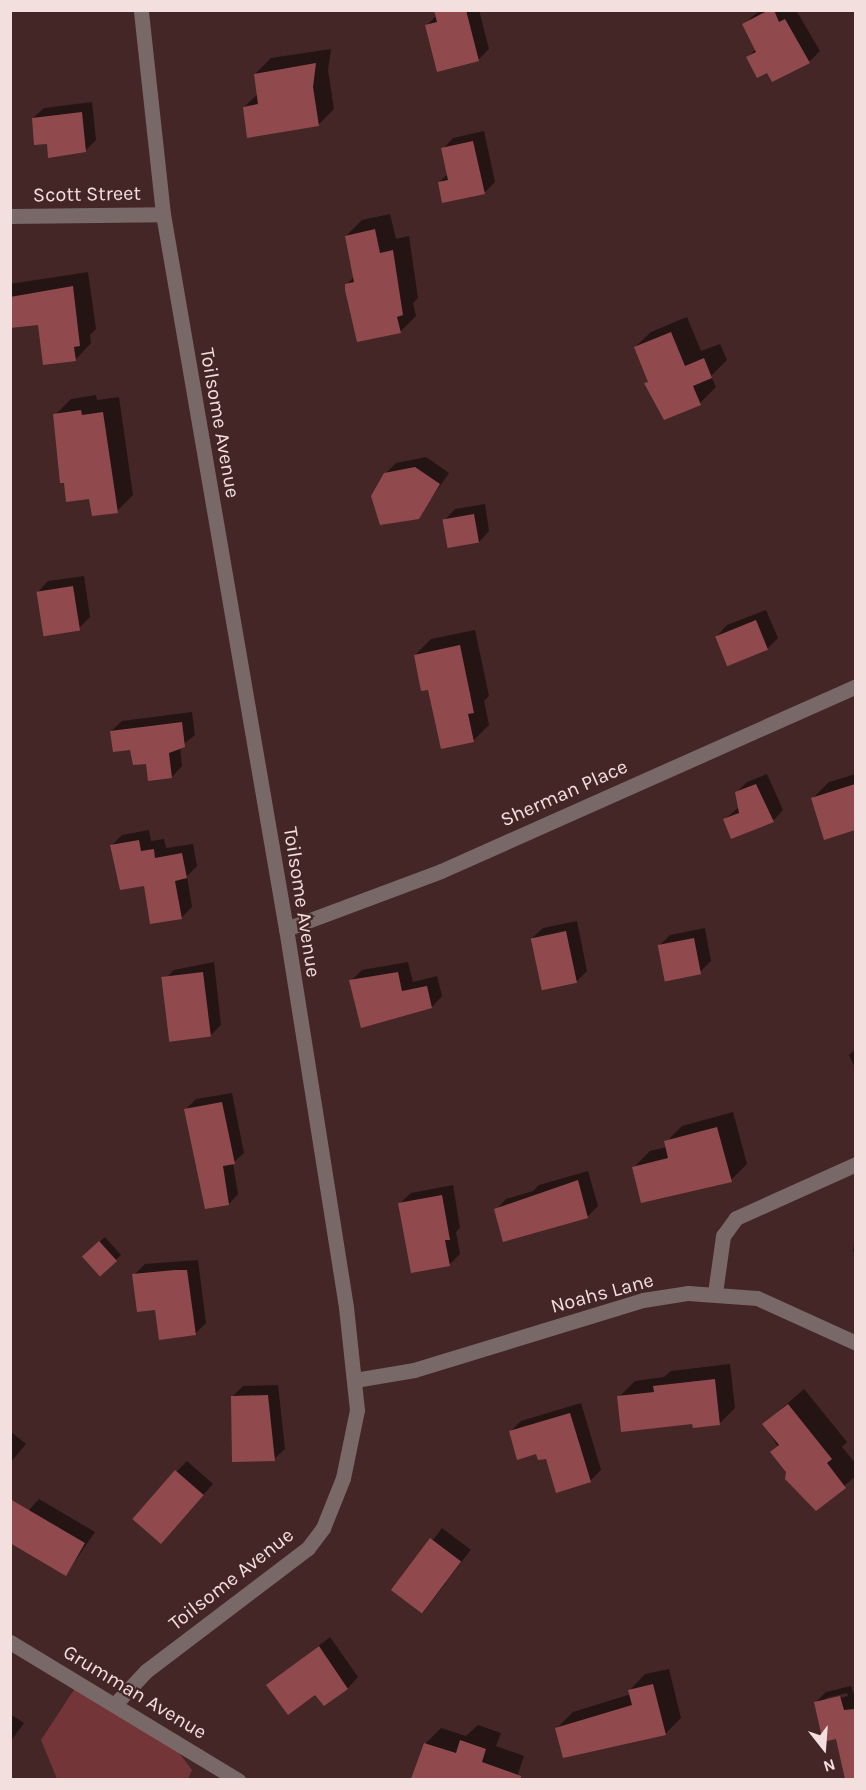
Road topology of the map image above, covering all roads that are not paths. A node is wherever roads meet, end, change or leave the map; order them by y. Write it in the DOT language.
graph roads {
  1 [pos="141,10"];
  2 [pos="163,214"];
  3 [pos="10,216"];
  4 [pos="855,686"];
  5 [pos="286,929"];
  6 [pos="855,1164"];
  7 [pos="715,1293"];
  8 [pos="855,1343"];
  9 [pos="355,1380"];
  10 [pos="10,1642"];
  11 [pos="116,1703"];
  12 [pos="238,1779"];
  1 -- 2 [label="street, Toilsome Avenue"];
  2 -- 3 [label="street, Scott Street"];
  2 -- 5 [label="street, Toilsome Avenue"];
  4 -- 5 [label="street, Sherman Place"];
  5 -- 9 [label="street, Toilsome Avenue"];
  6 -- 7 [label="street"];
  7 -- 8 [label="street, Noahs Lane"];
  7 -- 9 [label="street, Noahs Lane"];
  9 -- 11 [label="street, Toilsome Avenue"];
  10 -- 11 [label="street, Grumman Avenue"];
  11 -- 12 [label="street, Grumman Avenue"];
}
